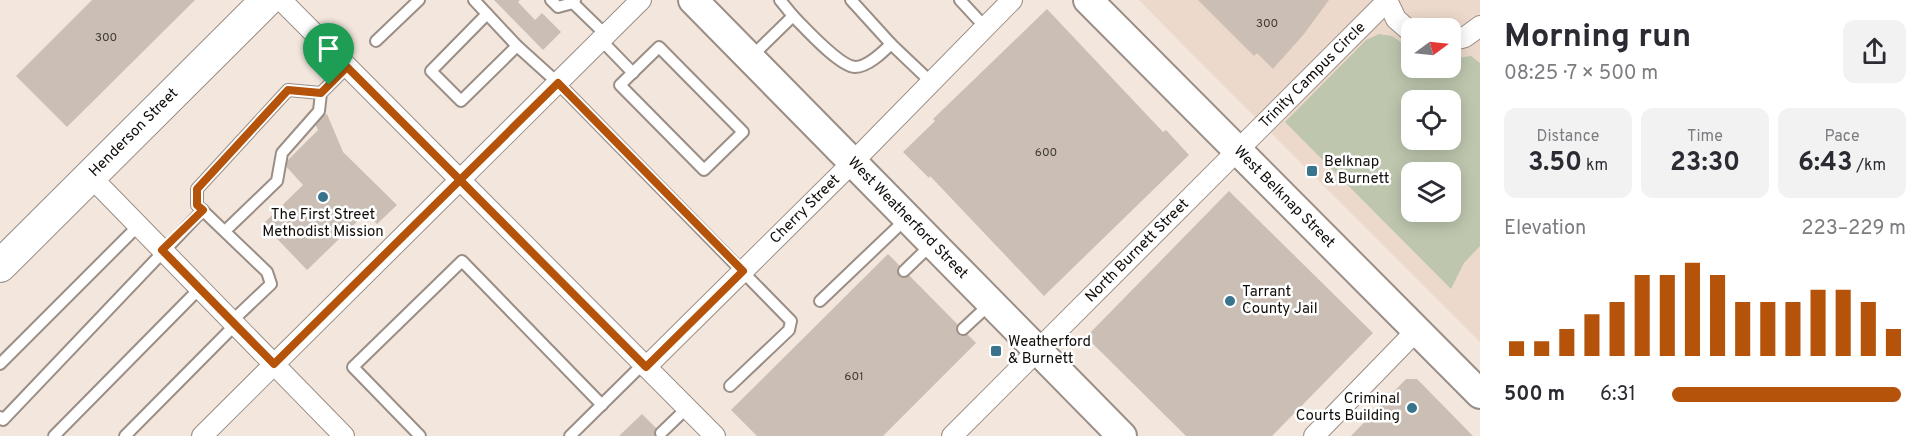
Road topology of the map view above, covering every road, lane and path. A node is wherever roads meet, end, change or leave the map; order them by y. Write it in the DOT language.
graph roads {
  1 [pos="267,0"];
  2 [pos="281,0"];
  3 [pos="419,0"];
  4 [pos="474,0"];
  5 [pos="551,0"];
  6 [pos="641,0"];
  7 [pos="693,0"];
  8 [pos="780,0"];
  9 [pos="851,0"];
  10 [pos="960,0"];
  11 [pos="1012,0"];
  12 [pos="1088,0"];
  13 [pos="574,1"];
  14 [pos="1387,1"];
  15 [pos="487,14"];
  16 [pos="793,16"];
  17 [pos="1401,23"];
  18 [pos="1480,26"];
  19 [pos="985,27"];
  20 [pos="603,38"];
  21 [pos="1461,38"];
  22 [pos="376,41"];
  23 [pos="891,44"];
  24 [pos="517,46"];
  25 [pos="750,58"];
  26 [pos="347,67"];
  27 [pos="633,73"];
  28 [pos="931,82"];
  29 [pos="558,83"];
  30 [pos="321,93"];
  31 [pos="1237,151"];
  32 [pos="852,163"];
  33 [pos="91,177"];
  34 [pos="460,180"];
  35 [pos="203,210"];
  36 [pos="907,218"];
  37 [pos="138,226"];
  38 [pos="225,231"];
  39 [pos="932,243"];
  40 [pos="162,250"];
  41 [pos="0,266"];
  42 [pos="743,271"];
  43 [pos="904,271"];
  44 [pos="200,288"];
  45 [pos="820,301"];
  46 [pos="991,303"];
  47 [pos="233,323"];
  48 [pos="963,330"];
  49 [pos="1416,331"];
  50 [pos="1037,350"];
  51 [pos="0,364"];
  52 [pos="274,364"];
  53 [pos="645,366"];
  54 [pos="730,386"];
  55 [pos="1480,394"];
  56 [pos="602,405"];
  57 [pos="687,408"];
  58 [pos="1,420"];
  59 [pos="661,433"];
  60 [pos="54,436"];
  61 [pos="125,436"];
  62 [pos="202,436"];
  63 [pos="344,436"];
  64 [pos="420,436"];
  65 [pos="570,436"];
  66 [pos="715,436"];
  67 [pos="952,436"];
  68 [pos="1122,436"];
  69 [pos="1314,436"];
  1 -- 33 [label="main road, Henderson Street"];
  2 -- 26 [label="street"];
  3 -- 22 [label="lane"];
  4 -- 15 [label="lane"];
  5 -- 13 [label="lane"];
  6 -- 20 [label="street"];
  7 -- 25 [label="main road, West Weatherford Street"];
  8 -- 16 [label="lane"];
  9 -- 23 [label="lane"];
  10 -- 19 [label="lane"];
  11 -- 19 [label="street, Cherry Street"];
  12 -- 31 [label="main road, West Belknap Street"];
  13 -- 20 [label="lane"];
  14 -- 17 [label="street, Trinity Campus Circle"];
  14 -- 31 [label="street, Trinity Campus Circle"];
  15 -- 24 [label="lane"];
  15 -- 24 [label="lane"];
  16 -- 23 [label="lane"];
  16 -- 25 [label="lane"];
  18 -- 21 [label="street"];
  19 -- 28 [label="street, Cherry Street"];
  20 -- 27 [label="lane"];
  20 -- 29 [label="street"];
  23 -- 28 [label="lane"];
  24 -- 29 [label="lane"];
  25 -- 32 [label="main road, West Weatherford Street"];
  26 -- 30 [label="lane"];
  26 -- 34 [label="street"];
  27 -- 27 [label="lane"];
  28 -- 32 [label="street, Cherry Street"];
  29 -- 34 [label="street"];
  29 -- 42 [label="lane"];
  30 -- 35 [label="lane"];
  30 -- 38 [label="lane"];
  31 -- 49 [label="main road, West Belknap Street"];
  31 -- 50 [label="street, North Burnett Street"];
  32 -- 36 [label="main road, West Weatherford Street"];
  32 -- 42 [label="street, Cherry Street"];
  33 -- 37 [label="street"];
  33 -- 41 [label="main road, Henderson Street"];
  34 -- 52 [label="street"];
  34 -- 53 [label="street"];
  35 -- 38 [label="lane"];
  35 -- 40 [label="lane"];
  36 -- 39 [label="main road, West Weatherford Street"];
  36 -- 45 [label="lane"];
  37 -- 40 [label="street"];
  37 -- 51 [label="lane"];
  38 -- 47 [label="lane"];
  39 -- 43 [label="lane"];
  39 -- 46 [label="main road, West Weatherford Street"];
  40 -- 44 [label="street"];
  40 -- 58 [label="lane"];
  42 -- 53 [label="street, Cherry Street"];
  42 -- 54 [label="lane"];
  44 -- 47 [label="street"];
  44 -- 60 [label="lane"];
  46 -- 48 [label="lane"];
  46 -- 50 [label="main road, West Weatherford Street"];
  47 -- 52 [label="street"];
  47 -- 61 [label="lane"];
  49 -- 55 [label="main road, West Belknap Street"];
  49 -- 69 [label="street"];
  50 -- 67 [label="street, North Burnett Street"];
  50 -- 68 [label="main road, West Weatherford Street"];
  52 -- 62 [label="street"];
  52 -- 63 [label="street"];
  53 -- 56 [label="lane"];
  53 -- 57 [label="street"];
  56 -- 64 [label="lane"];
  56 -- 65 [label="lane"];
  57 -- 59 [label="lane"];
  57 -- 66 [label="street"];
}
